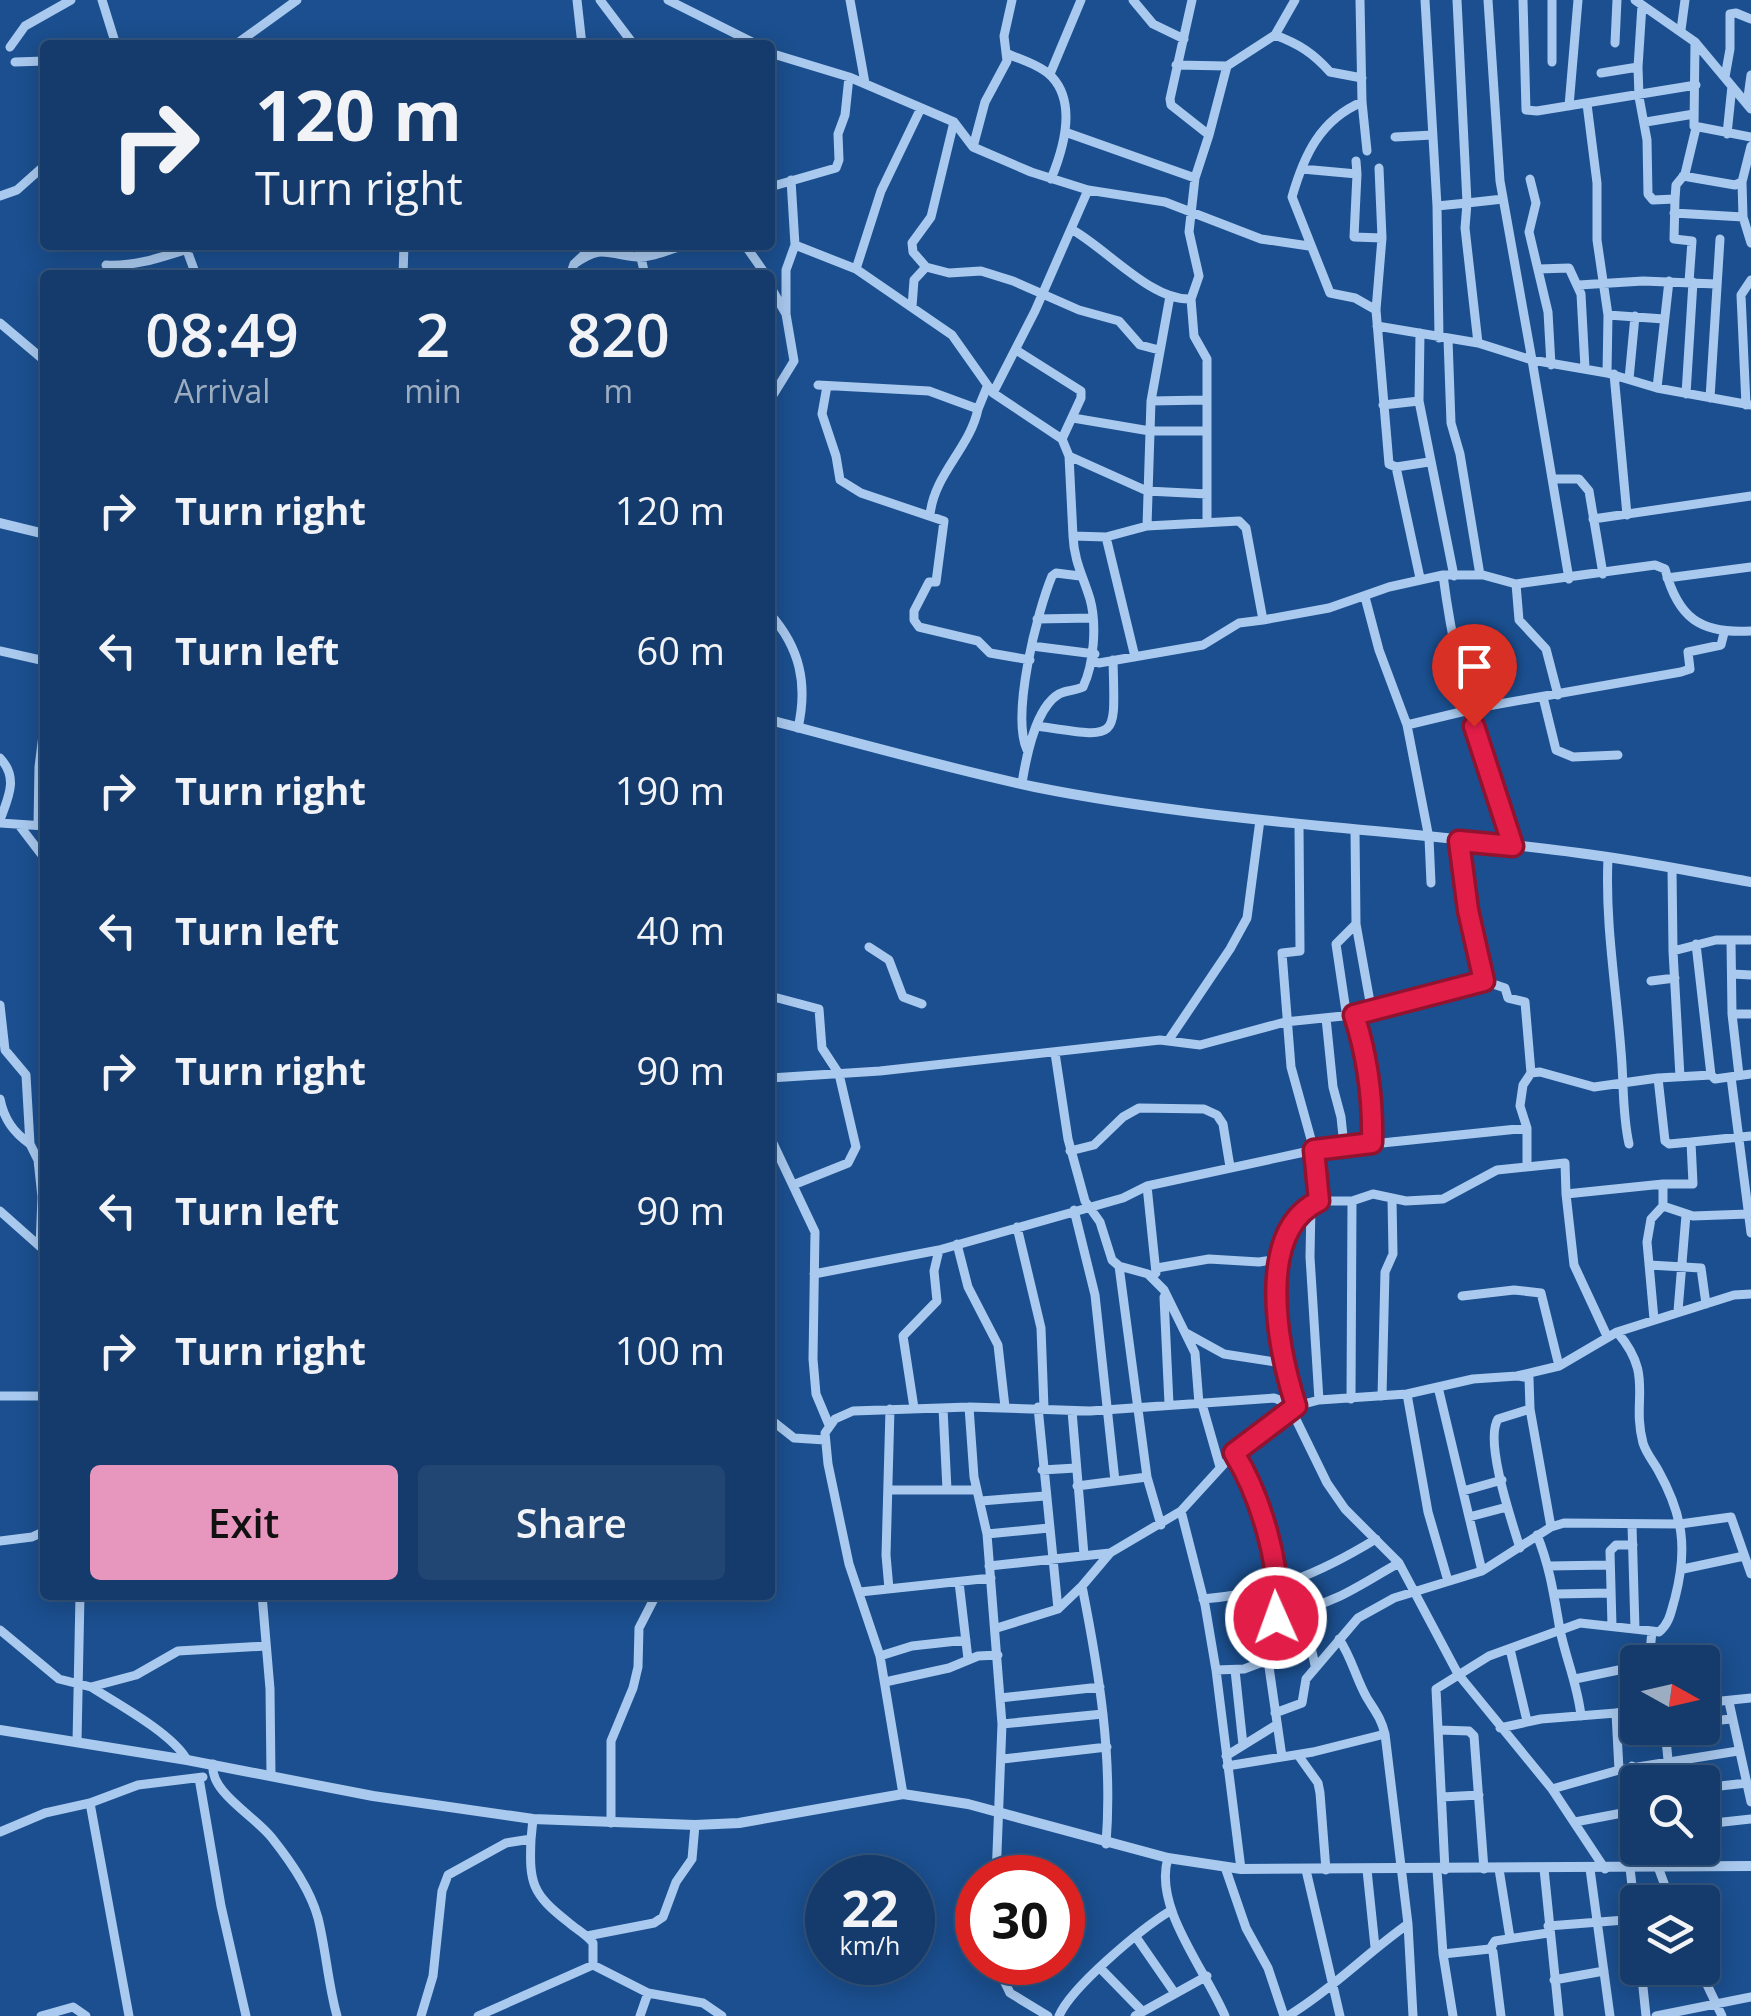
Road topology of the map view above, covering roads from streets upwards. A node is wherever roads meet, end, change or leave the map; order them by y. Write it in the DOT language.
graph roads {
  1 [pos="71,0"];
  2 [pos="102,0"];
  3 [pos="297,0"];
  4 [pos="577,0"];
  5 [pos="600,0"];
  6 [pos="668,0"];
  7 [pos="850,0"];
  8 [pos="1012,0"];
  9 [pos="1082,0"];
  10 [pos="1133,0"];
  11 [pos="1192,0"];
  12 [pos="1295,0"];
  13 [pos="1360,0"];
  14 [pos="1425,0"];
  15 [pos="1457,0"];
  16 [pos="1488,0"];
  17 [pos="1523,0"];
  18 [pos="1552,0"];
  19 [pos="1578,0"];
  20 [pos="1617,0"];
  21 [pos="1656,0"];
  22 [pos="1685,0"];
  23 [pos="1741,0"];
  24 [pos="1638,2"];
  25 [pos="1654,12"];
  26 [pos="1746,17"];
  27 [pos="1682,30"];
  28 [pos="1275,35"];
  29 [pos="112,40"];
  30 [pos="242,40"];
  31 [pos="581,40"];
  32 [pos="631,40"];
  33 [pos="748,40"];
  34 [pos="1184,40"];
  35 [pos="1695,42"];
  36 [pos="1614,43"];
  37 [pos="10,47"];
  38 [pos="1008,54"];
  39 [pos="775,55"];
  40 [pos="40,61"];
  41 [pos="15,62"];
  42 [pos="1552,62"];
  43 [pos="1176,65"];
  44 [pos="1227,66"];
  45 [pos="1638,68"];
  46 [pos="1601,73"];
  47 [pos="1050,74"];
  48 [pos="1751,74"];
  49 [pos="849,78"];
  50 [pos="1362,78"];
  51 [pos="1728,82"];
  52 [pos="864,83"];
  53 [pos="1696,86"];
  54 [pos="1639,97"];
  55 [pos="1362,102"];
  56 [pos="1587,104"];
  57 [pos="1569,106"];
  58 [pos="1749,106"];
  59 [pos="922,108"];
  60 [pos="1694,114"];
  61 [pos="954,122"];
  62 [pos="1646,122"];
  63 [pos="1696,128"];
  64 [pos="1065,132"];
  65 [pos="1727,134"];
  66 [pos="1209,135"];
  67 [pos="1433,135"];
  68 [pos="1395,136"];
  69 [pos="1751,138"];
  70 [pos="972,147"];
  71 [pos="1367,151"];
  72 [pos="1750,152"];
  73 [pos="1356,160"];
  74 [pos="1302,168"];
  75 [pos="1379,168"];
  76 [pos="40,169"];
  77 [pos="1357,174"];
  78 [pos="1683,176"];
  79 [pos="1195,178"];
  80 [pos="1051,179"];
  81 [pos="1530,179"];
  82 [pos="792,180"];
  83 [pos="1742,182"];
  84 [pos="775,185"];
  85 [pos="1088,190"];
  86 [pos="0,196"];
  87 [pos="1503,199"];
  88 [pos="1675,199"];
  89 [pos="1467,203"];
  90 [pos="1437,206"];
  91 [pos="1191,211"];
  92 [pos="1674,213"];
  93 [pos="1743,217"];
  94 [pos="1071,229"];
  95 [pos="1382,238"];
  96 [pos="1720,239"];
  97 [pos="1751,243"];
  98 [pos="796,245"];
  99 [pos="1309,246"];
  100 [pos="176,250"];
  101 [pos="589,250"];
  102 [pos="638,250"];
  103 [pos="668,250"];
  104 [pos="639,258"];
  105 [pos="106,265"];
  106 [pos="926,267"];
  107 [pos="856,269"];
  108 [pos="1539,269"];
  109 [pos="572,270"];
  110 [pos="643,270"];
  111 [pos="1751,280"];
  112 [pos="1669,281"];
  113 [pos="1604,282"];
  114 [pos="1691,282"];
  115 [pos="1716,284"];
  116 [pos="1579,285"];
  117 [pos="1043,294"];
  118 [pos="1170,296"];
  119 [pos="775,298"];
  120 [pos="1191,300"];
  121 [pos="912,308"];
  122 [pos="1376,310"];
  123 [pos="786,314"];
  124 [pos="1608,315"];
  125 [pos="1635,316"];
  126 [pos="1664,318"];
  127 [pos="0,323"];
  128 [pos="1377,326"];
  129 [pos="1420,333"];
  130 [pos="1444,339"];
  131 [pos="1478,343"];
  132 [pos="1748,343"];
  133 [pos="1016,350"];
  134 [pos="1159,350"];
  135 [pos="40,357"];
  136 [pos="1532,360"];
  137 [pos="1551,366"];
  138 [pos="1585,368"];
  139 [pos="1611,373"];
  140 [pos="1629,379"];
  141 [pos="1657,388"];
  142 [pos="990,390"];
  143 [pos="775,392"];
  144 [pos="1686,394"];
  145 [pos="1710,398"];
  146 [pos="1205,400"];
  147 [pos="1151,401"];
  148 [pos="1418,401"];
  149 [pos="1383,405"];
  150 [pos="1749,405"];
  151 [pos="978,409"];
  152 [pos="1073,418"];
  153 [pos="1150,431"];
  154 [pos="1206,431"];
  155 [pos="1062,440"];
  156 [pos="1069,456"];
  157 [pos="1429,462"];
  158 [pos="1396,468"];
  159 [pos="1552,479"];
  160 [pos="1148,491"];
  161 [pos="1207,494"];
  162 [pos="1751,496"];
  163 [pos="1627,514"];
  164 [pos="930,515"];
  165 [pos="1593,519"];
  166 [pos="1207,522"];
  167 [pos="0,523"];
  168 [pos="1147,526"];
  169 [pos="40,533"];
  170 [pos="1073,536"];
  171 [pos="1106,537"];
  172 [pos="1751,567"];
  173 [pos="1603,574"];
  174 [pos="1480,575"];
  175 [pos="1080,576"];
  176 [pos="1449,576"];
  177 [pos="1420,578"];
  178 [pos="1667,578"];
  179 [pos="1569,579"];
  180 [pos="1516,584"];
  181 [pos="1365,597"];
  182 [pos="1092,618"];
  183 [pos="1037,619"];
  184 [pos="1263,620"];
  185 [pos="775,622"];
  186 [pos="1751,631"];
  187 [pos="1724,633"];
  188 [pos="1032,646"];
  189 [pos="0,651"];
  190 [pos="1135,657"];
  191 [pos="1093,658"];
  192 [pos="40,660"];
  193 [pos="1030,660"];
  194 [pos="1113,660"];
  195 [pos="1558,696"];
  196 [pos="1543,697"];
  197 [pos="1469,709"];
  198 [pos="775,721"];
  199 [pos="1407,725"];
  200 [pos="1037,726"];
  201 [pos="798,728"];
  202 [pos="1027,750"];
  203 [pos="1618,755"];
  204 [pos="0,758"];
  205 [pos="40,759"];
  206 [pos="1022,784"];
  207 [pos="40,796"];
  208 [pos="1260,820"];
  209 [pos="0,822"];
  210 [pos="1299,824"];
  211 [pos="19,825"];
  212 [pos="40,826"];
  213 [pos="1354,830"];
  214 [pos="1430,838"];
  215 [pos="1459,841"];
  216 [pos="1513,846"];
  217 [pos="40,853"];
  218 [pos="1608,858"];
  219 [pos="1672,868"];
  220 [pos="1751,882"];
  221 [pos="1431,883"];
  222 [pos="1356,924"];
  223 [pos="1731,940"];
  224 [pos="1751,940"];
  225 [pos="1696,944"];
  226 [pos="869,946"];
  227 [pos="1673,950"];
  228 [pos="1732,974"];
  229 [pos="1751,975"];
  230 [pos="1484,981"];
  231 [pos="1651,981"];
  232 [pos="1675,981"];
  233 [pos="1700,982"];
  234 [pos="775,997"];
  235 [pos="922,1004"];
  236 [pos="0,1005"];
  237 [pos="1372,1013"];
  238 [pos="1732,1014"];
  239 [pos="1751,1014"];
  240 [pos="1350,1016"];
  241 [pos="1326,1018"];
  242 [pos="1285,1022"];
  243 [pos="1168,1041"];
  244 [pos="1055,1053"];
  245 [pos="1531,1073"];
  246 [pos="839,1074"];
  247 [pos="1751,1074"];
  248 [pos="1712,1075"];
  249 [pos="1735,1076"];
  250 [pos="1680,1077"];
  251 [pos="775,1078"];
  252 [pos="1658,1078"];
  253 [pos="1622,1082"];
  254 [pos="0,1099"];
  255 [pos="1527,1128"];
  256 [pos="1751,1136"];
  257 [pos="1738,1137"];
  258 [pos="1690,1142"];
  259 [pos="1372,1143"];
  260 [pos="30,1144"];
  261 [pos="1628,1144"];
  262 [pos="1344,1146"];
  263 [pos="775,1148"];
  264 [pos="1314,1150"];
  265 [pos="1070,1151"];
  266 [pos="1230,1167"];
  267 [pos="1527,1167"];
  268 [pos="1747,1168"];
  269 [pos="40,1178"];
  270 [pos="1663,1184"];
  271 [pos="792,1185"];
  272 [pos="1147,1186"];
  273 [pos="1566,1194"];
  274 [pos="1748,1197"];
  275 [pos="1392,1199"];
  276 [pos="1352,1201"];
  277 [pos="1315,1203"];
  278 [pos="1088,1206"];
  279 [pos="1664,1206"];
  280 [pos="1074,1210"];
  281 [pos="0,1211"];
  282 [pos="1748,1214"];
  283 [pos="1686,1215"];
  284 [pos="1017,1227"];
  285 [pos="1751,1233"];
  286 [pos="957,1244"];
  287 [pos="40,1246"];
  288 [pos="939,1250"];
  289 [pos="1279,1259"];
  290 [pos="1649,1265"];
  291 [pos="1119,1266"];
  292 [pos="1680,1266"];
  293 [pos="1156,1273"];
  294 [pos="814,1274"];
  295 [pos="1164,1290"];
  296 [pos="1751,1294"];
  297 [pos="1462,1296"];
  298 [pos="1706,1304"];
  299 [pos="1678,1311"];
  300 [pos="1654,1319"];
  301 [pos="1184,1332"];
  302 [pos="1612,1334"];
  303 [pos="1282,1362"];
  304 [pos="1559,1366"];
  305 [pos="1516,1376"];
  306 [pos="1438,1387"];
  307 [pos="1407,1394"];
  308 [pos="0,1396"];
  309 [pos="40,1396"];
  310 [pos="1382,1396"];
  311 [pos="1351,1399"];
  312 [pos="1318,1400"];
  313 [pos="1169,1404"];
  314 [pos="1201,1404"];
  315 [pos="969,1407"];
  316 [pos="1005,1407"];
  317 [pos="1138,1407"];
  318 [pos="890,1408"];
  319 [pos="914,1408"];
  320 [pos="943,1408"];
  321 [pos="1041,1408"];
  322 [pos="1294,1408"];
  323 [pos="1530,1409"];
  324 [pos="1072,1410"];
  325 [pos="1107,1410"];
  326 [pos="775,1421"];
  327 [pos="829,1425"];
  328 [pos="825,1440"];
  329 [pos="1234,1453"];
  330 [pos="1220,1467"];
  331 [pos="1076,1468"];
  332 [pos="1042,1470"];
  333 [pos="1147,1477"];
  334 [pos="1502,1480"];
  335 [pos="1115,1481"];
  336 [pos="1076,1486"];
  337 [pos="888,1490"];
  338 [pos="947,1490"];
  339 [pos="978,1490"];
  340 [pos="1463,1490"];
  341 [pos="1045,1496"];
  342 [pos="981,1501"];
  343 [pos="1507,1506"];
  344 [pos="1182,1511"];
  345 [pos="1469,1517"];
  346 [pos="1680,1524"];
  347 [pos="1161,1525"];
  348 [pos="1632,1525"];
  349 [pos="1551,1527"];
  350 [pos="1049,1528"];
  351 [pos="40,1534"];
  352 [pos="987,1534"];
  353 [pos="1536,1536"];
  354 [pos="1376,1539"];
  355 [pos="0,1542"];
  356 [pos="1746,1542"];
  357 [pos="1633,1546"];
  358 [pos="1520,1548"];
  359 [pos="1110,1552"];
  360 [pos="1084,1556"];
  361 [pos="1744,1556"];
  362 [pos="1053,1559"];
  363 [pos="1398,1564"];
  364 [pos="1610,1565"];
  365 [pos="989,1566"];
  366 [pos="1549,1566"];
  367 [pos="1683,1569"];
  368 [pos="1482,1571"];
  369 [pos="1751,1574"];
  370 [pos="991,1578"];
  371 [pos="1611,1578"];
  372 [pos="1634,1578"];
  373 [pos="1448,1581"];
  374 [pos="960,1582"];
  375 [pos="1275,1585"];
  376 [pos="1082,1586"];
  377 [pos="889,1589"];
  378 [pos="1415,1591"];
  379 [pos="860,1592"];
  380 [pos="1611,1593"];
  381 [pos="1555,1594"];
  382 [pos="1203,1598"];
  383 [pos="80,1600"];
  384 [pos="262,1600"];
  385 [pos="653,1600"];
  386 [pos="1276,1600"];
  387 [pos="1302,1608"];
  388 [pos="1058,1609"];
  389 [pos="1612,1626"];
  390 [pos="996,1628"];
  391 [pos="0,1630"];
  392 [pos="1635,1630"];
  393 [pos="1560,1632"];
  394 [pos="1652,1632"];
  395 [pos="1338,1639"];
  396 [pos="966,1640"];
  397 [pos="1651,1645"];
  398 [pos="266,1646"];
  399 [pos="1510,1649"];
  400 [pos="998,1654"];
  401 [pos="880,1656"];
  402 [pos="968,1659"];
  403 [pos="1268,1660"];
  404 [pos="1315,1665"];
  405 [pos="1216,1670"];
  406 [pos="1235,1670"];
  407 [pos="1620,1670"];
  408 [pos="1458,1674"];
  409 [pos="1574,1680"];
  410 [pos="885,1682"];
  411 [pos="77,1686"];
  412 [pos="91,1687"];
  413 [pos="1100,1687"];
  414 [pos="1000,1698"];
  415 [pos="1751,1698"];
  416 [pos="1729,1702"];
  417 [pos="1720,1703"];
  418 [pos="1275,1713"];
  419 [pos="1620,1713"];
  420 [pos="1103,1714"];
  421 [pos="1616,1714"];
  422 [pos="1581,1716"];
  423 [pos="1730,1719"];
  424 [pos="1720,1720"];
  425 [pos="1527,1721"];
  426 [pos="1002,1724"];
  427 [pos="1276,1726"];
  428 [pos="1500,1728"];
  429 [pos="0,1730"];
  430 [pos="1440,1730"];
  431 [pos="1620,1733"];
  432 [pos="1385,1734"];
  433 [pos="1617,1734"];
  434 [pos="78,1742"];
  435 [pos="1243,1745"];
  436 [pos="1667,1745"];
  437 [pos="1108,1747"];
  438 [pos="1738,1750"];
  439 [pos="1298,1754"];
  440 [pos="1282,1757"];
  441 [pos="1004,1759"];
  442 [pos="187,1760"];
  443 [pos="1668,1760"];
  444 [pos="1226,1761"];
  445 [pos="1638,1765"];
  446 [pos="212,1769"];
  447 [pos="1620,1770"];
  448 [pos="271,1776"];
  449 [pos="198,1778"];
  450 [pos="1748,1783"];
  451 [pos="1720,1786"];
  452 [pos="1552,1789"];
  453 [pos="903,1794"];
  454 [pos="1479,1795"];
  455 [pos="1442,1796"];
  456 [pos="1751,1802"];
  457 [pos="90,1803"];
  458 [pos="997,1812"];
  459 [pos="1620,1813"];
  460 [pos="533,1819"];
  461 [pos="1751,1819"];
  462 [pos="1574,1822"];
  463 [pos="1720,1822"];
  464 [pos="611,1823"];
  465 [pos="695,1825"];
  466 [pos="0,1832"];
  467 [pos="531,1838"];
  468 [pos="1106,1844"];
  469 [pos="996,1855"];
  470 [pos="1168,1858"];
  471 [pos="1657,1865"];
  472 [pos="1751,1866"];
  473 [pos="1225,1867"];
  474 [pos="1605,1868"];
  475 [pos="1630,1868"];
  476 [pos="1658,1868"];
  477 [pos="1241,1869"];
  478 [pos="1484,1869"];
  479 [pos="1544,1869"];
  480 [pos="1590,1869"];
  481 [pos="1306,1870"];
  482 [pos="1326,1870"];
  483 [pos="1367,1870"];
  484 [pos="1402,1870"];
  485 [pos="1441,1870"];
  486 [pos="1499,1870"];
  487 [pos="1632,1885"];
  488 [pos="1664,1885"];
  489 [pos="1170,1911"];
  490 [pos="1620,1920"];
  491 [pos="1597,1922"];
  492 [pos="1408,1924"];
  493 [pos="1548,1930"];
  494 [pos="587,1936"];
  495 [pos="1136,1936"];
  496 [pos="1510,1938"];
  497 [pos="1375,1947"];
  498 [pos="1490,1950"];
  499 [pos="1444,1954"];
  500 [pos="593,1965"];
  501 [pos="1101,1969"];
  502 [pos="1604,1972"];
  503 [pos="1207,1976"];
  504 [pos="1554,1980"];
  505 [pos="1006,1985"];
  506 [pos="1643,1985"];
  507 [pos="1707,1985"];
  508 [pos="1335,1986"];
  509 [pos="1174,1992"];
  510 [pos="648,1994"];
  511 [pos="1751,1996"];
  512 [pos="1716,2005"];
  513 [pos="1139,2014"];
  514 [pos="1678,2014"];
  515 [pos="42,2016"];
  516 [pos="86,2016"];
  517 [pos="129,2016"];
  518 [pos="246,2016"];
  519 [pos="337,2016"];
  520 [pos="421,2016"];
  521 [pos="478,2016"];
  522 [pos="640,2016"];
  523 [pos="722,2016"];
  524 [pos="1048,2016"];
  525 [pos="1060,2016"];
  526 [pos="1224,2016"];
  527 [pos="1286,2016"];
  528 [pos="1340,2016"];
  529 [pos="1413,2016"];
  530 [pos="1454,2016"];
  531 [pos="1501,2016"];
  532 [pos="1559,2016"];
  533 [pos="1610,2016"];
  534 [pos="1646,2016"];
  535 [pos="1656,2016"];
  536 [pos="1722,2016"];
  1 -- 37 [label="street"];
  2 -- 29 [label="street"];
  3 -- 30 [label="street"];
  4 -- 31 [label="street"];
  5 -- 32 [label="street"];
  6 -- 33 [label="street"];
  7 -- 52 [label="street"];
  8 -- 38 [label="street"];
  9 -- 47 [label="street"];
  10 -- 34 [label="street"];
  11 -- 34 [label="street"];
  12 -- 28 [label="street"];
  13 -- 50 [label="street"];
  14 -- 67 [label="street"];
  15 -- 89 [label="street"];
  16 -- 87 [label="street"];
  17 -- 57 [label="street"];
  18 -- 42 [label="street"];
  19 -- 57 [label="street"];
  20 -- 36 [label="street"];
  21 -- 25 [label="street"];
  22 -- 27 [label="street"];
  23 -- 26 [label="street"];
  24 -- 25 [label="street"];
  24 -- 45 [label="street"];
  25 -- 27 [label="street"];
  26 -- 51 [label="street"];
  27 -- 35 [label="street"];
  28 -- 44 [label="street"];
  28 -- 50 [label="street"];
  34 -- 43 [label="street"];
  35 -- 51 [label="street"];
  35 -- 53 [label="street"];
  38 -- 47 [label="street"];
  38 -- 70 [label="street"];
  39 -- 49 [label="street"];
  40 -- 41 [label="street"];
  43 -- 44 [label="street"];
  43 -- 66 [label="street"];
  44 -- 66 [label="street"];
  45 -- 46 [label="street"];
  45 -- 54 [label="street"];
  47 -- 64 [label="street"];
  48 -- 58 [label="street"];
  49 -- 52 [label="street"];
  49 -- 82 [label="street"];
  50 -- 55 [label="street"];
  51 -- 58 [label="street"];
  51 -- 65 [label="street"];
  52 -- 59 [label="street"];
  53 -- 54 [label="street"];
  53 -- 60 [label="street"];
  54 -- 56 [label="street"];
  54 -- 62 [label="street"];
  55 -- 71 [label="street"];
  55 -- 74 [label="street"];
  56 -- 57 [label="street"];
  56 -- 113 [label="street"];
  59 -- 61 [label="street"];
  59 -- 107 [label="street"];
  60 -- 62 [label="street"];
  60 -- 63 [label="street"];
  61 -- 70 [label="street"];
  61 -- 106 [label="street"];
  62 -- 88 [label="street"];
  63 -- 65 [label="street"];
  63 -- 78 [label="street"];
  64 -- 79 [label="street"];
  64 -- 80 [label="street"];
  65 -- 69 [label="street"];
  66 -- 79 [label="street"];
  67 -- 68 [label="street"];
  67 -- 90 [label="street"];
  70 -- 80 [label="street"];
  72 -- 83 [label="street"];
  73 -- 77 [label="street"];
  74 -- 77 [label="street"];
  74 -- 99 [label="street"];
  75 -- 95 [label="street"];
  76 -- 86 [label="street"];
  77 -- 95 [label="street"];
  78 -- 83 [label="street"];
  78 -- 88 [label="street"];
  79 -- 91 [label="street"];
  80 -- 85 [label="street"];
  81 -- 108 [label="street"];
  82 -- 84 [label="street"];
  82 -- 98 [label="street"];
  83 -- 93 [label="street"];
  85 -- 91 [label="street"];
  85 -- 94 [label="street"];
  87 -- 89 [label="street"];
  87 -- 136 [label="street"];
  88 -- 92 [label="street"];
  89 -- 90 [label="street"];
  89 -- 131 [label="street"];
  90 -- 130 [label="street"];
  91 -- 99 [label="street"];
  91 -- 120 [label="street"];
  92 -- 93 [label="street"];
  92 -- 114 [label="street"];
  93 -- 97 [label="street"];
  94 -- 117 [label="street"];
  94 -- 118 [label="street"];
  95 -- 122 [label="street"];
  96 -- 115 [label="street"];
  98 -- 107 [label="street"];
  98 -- 123 [label="street"];
  99 -- 122 [label="street"];
  100 -- 105 [label="street"];
  101 -- 109 [label="street"];
  102 -- 104 [label="street"];
  103 -- 104 [label="street"];
  104 -- 109 [label="street"];
  104 -- 110 [label="street"];
  106 -- 117 [label="street"];
  106 -- 121 [label="street"];
  107 -- 121 [label="street"];
  108 -- 116 [label="street"];
  108 -- 137 [label="street"];
  111 -- 132 [label="street"];
  112 -- 113 [label="street"];
  112 -- 114 [label="street"];
  112 -- 126 [label="street"];
  113 -- 116 [label="street"];
  113 -- 124 [label="street"];
  114 -- 115 [label="street"];
  114 -- 144 [label="street"];
  115 -- 145 [label="street"];
  116 -- 138 [label="street"];
  117 -- 133 [label="street"];
  117 -- 134 [label="street"];
  118 -- 120 [label="street"];
  118 -- 134 [label="street"];
  119 -- 123 [label="street"];
  120 -- 146 [label="street"];
  121 -- 142 [label="street"];
  122 -- 128 [label="street"];
  123 -- 143 [label="street"];
  124 -- 125 [label="street"];
  124 -- 139 [label="street"];
  125 -- 126 [label="street"];
  125 -- 140 [label="street"];
  126 -- 141 [label="street"];
  127 -- 135 [label="street"];
  128 -- 129 [label="street"];
  128 -- 149 [label="street"];
  129 -- 130 [label="street"];
  129 -- 148 [label="street"];
  130 -- 131 [label="street"];
  130 -- 174 [label="street"];
  131 -- 136 [label="street"];
  132 -- 150 [label="street"];
  133 -- 142 [label="street"];
  133 -- 152 [label="street"];
  134 -- 147 [label="street"];
  136 -- 137 [label="street"];
  136 -- 159 [label="street"];
  137 -- 138 [label="street"];
  138 -- 139 [label="street"];
  139 -- 140 [label="street"];
  139 -- 163 [label="street"];
  140 -- 141 [label="street"];
  141 -- 144 [label="street"];
  142 -- 151 [label="street"];
  142 -- 155 [label="street"];
  144 -- 145 [label="street"];
  145 -- 150 [label="street"];
  146 -- 147 [label="street"];
  146 -- 154 [label="street"];
  147 -- 153 [label="street"];
  148 -- 149 [label="street"];
  148 -- 157 [label="street"];
  149 -- 158 [label="street"];
  151 -- 164 [label="street"];
  151 -- 164 [label="street"];
  152 -- 153 [label="street"];
  152 -- 155 [label="street"];
  153 -- 154 [label="street"];
  153 -- 160 [label="street"];
  154 -- 161 [label="street"];
  155 -- 156 [label="street"];
  156 -- 160 [label="street"];
  156 -- 170 [label="street"];
  157 -- 158 [label="street"];
  157 -- 176 [label="street"];
  158 -- 177 [label="street"];
  159 -- 165 [label="street"];
  159 -- 179 [label="street"];
  160 -- 161 [label="street"];
  160 -- 168 [label="street"];
  161 -- 166 [label="street"];
  162 -- 163 [label="street"];
  163 -- 165 [label="street"];
  164 -- 193 [label="street"];
  165 -- 173 [label="street"];
  166 -- 168 [label="street"];
  166 -- 184 [label="street"];
  167 -- 169 [label="street"];
  168 -- 171 [label="street"];
  170 -- 171 [label="street"];
  170 -- 175 [label="street"];
  171 -- 190 [label="street"];
  172 -- 178 [label="street"];
  173 -- 178 [label="street"];
  173 -- 179 [label="street"];
  174 -- 176 [label="street"];
  174 -- 180 [label="street"];
  175 -- 182 [label="street"];
  175 -- 183 [label="street"];
  176 -- 177 [label="street"];
  176 -- 197 [label="street"];
  177 -- 181 [label="street"];
  178 -- 187 [label="street"];
  179 -- 180 [label="street"];
  180 -- 195 [label="street"];
  181 -- 184 [label="street"];
  181 -- 199 [label="street"];
  182 -- 183 [label="street"];
  182 -- 191 [label="street"];
  183 -- 188 [label="street"];
  184 -- 190 [label="street"];
  185 -- 201 [label="street"];
  186 -- 187 [label="street"];
  187 -- 195 [label="street"];
  188 -- 191 [label="street"];
  188 -- 193 [label="street"];
  189 -- 192 [label="street"];
  190 -- 194 [label="street"];
  191 -- 194 [label="street"];
  191 -- 200 [label="street"];
  193 -- 202 [label="street"];
  194 -- 200 [label="street"];
  195 -- 196 [label="street"];
  196 -- 197 [label="street"];
  196 -- 203 [label="street"];
  197 -- 199 [label="street"];
  197 -- 216 [label="street"];
  198 -- 201 [label="street"];
  199 -- 214 [label="street"];
  200 -- 202 [label="street"];
  201 -- 206 [label="street"];
  202 -- 206 [label="street"];
  204 -- 209 [label="street"];
  205 -- 207 [label="street"];
  206 -- 208 [label="street"];
  208 -- 210 [label="street"];
  208 -- 243 [label="street"];
  209 -- 211 [label="street"];
  210 -- 213 [label="street"];
  210 -- 242 [label="street"];
  211 -- 212 [label="street"];
  211 -- 217 [label="street"];
  213 -- 214 [label="street"];
  213 -- 222 [label="street"];
  214 -- 215 [label="street"];
  214 -- 221 [label="street"];
  215 -- 216 [label="street"];
  215 -- 230 [label="street"];
  216 -- 218 [label="street"];
  218 -- 219 [label="street"];
  218 -- 253 [label="street"];
  219 -- 220 [label="street"];
  219 -- 227 [label="street"];
  222 -- 237 [label="street"];
  222 -- 240 [label="street"];
  223 -- 224 [label="street"];
  223 -- 225 [label="street"];
  223 -- 228 [label="street"];
  225 -- 227 [label="street"];
  225 -- 233 [label="street"];
  226 -- 235 [label="street"];
  227 -- 232 [label="street"];
  228 -- 229 [label="street"];
  228 -- 238 [label="street"];
  230 -- 237 [label="street"];
  230 -- 245 [label="street"];
  231 -- 232 [label="street"];
  232 -- 233 [label="street"];
  232 -- 250 [label="street"];
  233 -- 248 [label="street"];
  234 -- 246 [label="street"];
  236 -- 260 [label="street"];
  237 -- 240 [label="street"];
  238 -- 239 [label="street"];
  238 -- 249 [label="street"];
  240 -- 241 [label="street"];
  240 -- 259 [label="street"];
  241 -- 242 [label="street"];
  241 -- 262 [label="street"];
  242 -- 243 [label="street"];
  242 -- 264 [label="street"];
  243 -- 244 [label="street"];
  244 -- 246 [label="street"];
  244 -- 265 [label="street"];
  245 -- 253 [label="street"];
  245 -- 255 [label="street"];
  246 -- 251 [label="street"];
  246 -- 271 [label="street"];
  247 -- 249 [label="street"];
  248 -- 249 [label="street"];
  248 -- 250 [label="street"];
  249 -- 257 [label="street"];
  250 -- 252 [label="street"];
  252 -- 253 [label="street"];
  252 -- 258 [label="street"];
  253 -- 261 [label="street"];
  254 -- 260 [label="street"];
  255 -- 259 [label="street"];
  255 -- 267 [label="street"];
  256 -- 257 [label="street"];
  257 -- 258 [label="street"];
  257 -- 268 [label="street"];
  258 -- 270 [label="street"];
  259 -- 262 [label="street"];
  260 -- 269 [label="street"];
  262 -- 264 [label="street"];
  263 -- 271 [label="street"];
  264 -- 266 [label="street"];
  264 -- 277 [label="street"];
  265 -- 266 [label="street"];
  265 -- 278 [label="street"];
  266 -- 272 [label="street"];
  267 -- 273 [label="street"];
  267 -- 275 [label="street"];
  268 -- 274 [label="street"];
  270 -- 273 [label="street"];
  270 -- 279 [label="street"];
  271 -- 294 [label="street"];
  272 -- 278 [label="street"];
  272 -- 293 [label="street"];
  273 -- 302 [label="street"];
  274 -- 282 [label="street"];
  275 -- 276 [label="street"];
  275 -- 310 [label="street"];
  276 -- 277 [label="street"];
  276 -- 311 [label="street"];
  277 -- 289 [label="street"];
  277 -- 312 [label="street"];
  278 -- 280 [label="street"];
  278 -- 291 [label="street"];
  279 -- 283 [label="street"];
  279 -- 290 [label="street"];
  280 -- 284 [label="street"];
  280 -- 325 [label="street"];
  281 -- 287 [label="street"];
  282 -- 283 [label="street"];
  282 -- 285 [label="street"];
  283 -- 292 [label="street"];
  284 -- 286 [label="street"];
  284 -- 321 [label="street"];
  286 -- 288 [label="street"];
  286 -- 316 [label="street"];
  288 -- 294 [label="street"];
  288 -- 319 [label="street"];
  289 -- 293 [label="street"];
  289 -- 303 [label="street"];
  290 -- 292 [label="street"];
  290 -- 300 [label="street"];
  291 -- 293 [label="street"];
  291 -- 317 [label="street"];
  292 -- 298 [label="street"];
  292 -- 299 [label="street"];
  293 -- 295 [label="street"];
  294 -- 327 [label="street"];
  295 -- 301 [label="street"];
  295 -- 313 [label="street"];
  296 -- 298 [label="street"];
  297 -- 304 [label="street"];
  298 -- 299 [label="street"];
  299 -- 300 [label="street"];
  300 -- 302 [label="street"];
  301 -- 303 [label="street"];
  301 -- 314 [label="street"];
  302 -- 304 [label="street"];
  302 -- 346 [label="street"];
  303 -- 322 [label="street"];
  304 -- 305 [label="street"];
  305 -- 306 [label="street"];
  305 -- 323 [label="street"];
  306 -- 307 [label="street"];
  306 -- 340 [label="street"];
  307 -- 310 [label="street"];
  307 -- 373 [label="street"];
  308 -- 309 [label="street"];
  310 -- 311 [label="street"];
  311 -- 312 [label="street"];
  312 -- 322 [label="street"];
  313 -- 314 [label="street"];
  313 -- 317 [label="street"];
  314 -- 322 [label="street"];
  314 -- 330 [label="street"];
  315 -- 316 [label="street"];
  315 -- 320 [label="street"];
  315 -- 339 [label="street"];
  316 -- 321 [label="street"];
  317 -- 325 [label="street"];
  317 -- 333 [label="street"];
  318 -- 319 [label="street"];
  318 -- 327 [label="street"];
  318 -- 337 [label="street"];
  319 -- 320 [label="street"];
  320 -- 338 [label="street"];
  321 -- 324 [label="street"];
  321 -- 332 [label="street"];
  322 -- 329 [label="street"];
  322 -- 354 [label="street"];
  323 -- 334 [label="street"];
  323 -- 349 [label="street"];
  324 -- 325 [label="street"];
  324 -- 331 [label="street"];
  325 -- 335 [label="street"];
  326 -- 328 [label="street"];
  327 -- 328 [label="street"];
  328 -- 379 [label="street"];
  329 -- 330 [label="street"];
  329 -- 375 [label="street"];
  330 -- 344 [label="street"];
  331 -- 332 [label="street"];
  331 -- 336 [label="street"];
  332 -- 341 [label="street"];
  333 -- 335 [label="street"];
  333 -- 347 [label="street"];
  334 -- 340 [label="street"];
  334 -- 343 [label="street"];
  335 -- 336 [label="street"];
  336 -- 360 [label="street"];
  337 -- 338 [label="street"];
  337 -- 377 [label="street"];
  338 -- 339 [label="street"];
  339 -- 342 [label="street"];
  340 -- 345 [label="street"];
  341 -- 342 [label="street"];
  341 -- 350 [label="street"];
  342 -- 352 [label="street"];
  343 -- 345 [label="street"];
  343 -- 358 [label="street"];
  344 -- 347 [label="street"];
  344 -- 382 [label="street"];
  345 -- 368 [label="street"];
  346 -- 348 [label="street"];
  346 -- 356 [label="street"];
  346 -- 367 [label="street"];
  347 -- 359 [label="street"];
  348 -- 349 [label="street"];
  348 -- 357 [label="street"];
  349 -- 353 [label="street"];
  350 -- 352 [label="street"];
  350 -- 362 [label="street"];
  351 -- 355 [label="street"];
  352 -- 365 [label="street"];
  353 -- 358 [label="street"];
  353 -- 366 [label="street"];
  354 -- 363 [label="street"];
  354 -- 375 [label="street"];
  356 -- 361 [label="street"];
  357 -- 364 [label="street"];
  357 -- 372 [label="street"];
  358 -- 368 [label="street"];
  359 -- 360 [label="street"];
  359 -- 376 [label="street"];
  360 -- 362 [label="street"];
  361 -- 367 [label="street"];
  361 -- 369 [label="street"];
  362 -- 365 [label="street"];
  362 -- 388 [label="street"];
  363 -- 378 [label="street"];
  363 -- 387 [label="street"];
  364 -- 366 [label="street"];
  364 -- 371 [label="street"];
  365 -- 370 [label="street"];
  366 -- 381 [label="street"];
  367 -- 394 [label="street"];
  368 -- 373 [label="street"];
  370 -- 374 [label="street"];
  370 -- 390 [label="street"];
  371 -- 372 [label="street"];
  371 -- 380 [label="street"];
  372 -- 392 [label="street"];
  373 -- 378 [label="street"];
  374 -- 377 [label="street"];
  374 -- 396 [label="street"];
  375 -- 382 [label="street"];
  375 -- 386 [label="street"];
  376 -- 388 [label="street"];
  376 -- 413 [label="street"];
  377 -- 379 [label="street"];
  378 -- 395 [label="street"];
  378 -- 408 [label="street"];
  379 -- 401 [label="street"];
  380 -- 381 [label="street"];
  380 -- 389 [label="street"];
  381 -- 393 [label="street"];
  382 -- 405 [label="street"];
  383 -- 411 [label="street"];
  384 -- 398 [label="street"];
  385 -- 464 [label="street"];
  386 -- 387 [label="street"];
  386 -- 403 [label="street"];
  387 -- 404 [label="street"];
  388 -- 390 [label="street"];
  389 -- 392 [label="street"];
  389 -- 393 [label="street"];
  390 -- 400 [label="street"];
  391 -- 411 [label="street"];
  392 -- 394 [label="street"];
  393 -- 399 [label="street"];
  393 -- 409 [label="street"];
  394 -- 397 [label="street"];
  395 -- 404 [label="street"];
  395 -- 432 [label="street"];
  396 -- 401 [label="street"];
  396 -- 402 [label="street"];
  398 -- 412 [label="street"];
  398 -- 448 [label="street"];
  399 -- 408 [label="street"];
  399 -- 425 [label="street"];
  400 -- 402 [label="street"];
  400 -- 414 [label="street"];
  401 -- 410 [label="street"];
  402 -- 410 [label="street"];
  403 -- 406 [label="street"];
  403 -- 418 [label="street"];
  404 -- 418 [label="street"];
  405 -- 406 [label="street"];
  405 -- 444 [label="street"];
  406 -- 435 [label="street"];
  407 -- 409 [label="street"];
  408 -- 428 [label="street"];
  408 -- 430 [label="street"];
  409 -- 422 [label="street"];
  410 -- 453 [label="street"];
  411 -- 412 [label="street"];
  411 -- 434 [label="street"];
  412 -- 442 [label="street"];
  413 -- 414 [label="street"];
  413 -- 420 [label="street"];
  414 -- 426 [label="street"];
  415 -- 416 [label="street"];
  416 -- 417 [label="street"];
  416 -- 423 [label="street"];
  418 -- 427 [label="street"];
  419 -- 421 [label="street"];
  420 -- 426 [label="street"];
  420 -- 437 [label="street"];
  421 -- 422 [label="street"];
  421 -- 433 [label="street"];
  422 -- 425 [label="street"];
  423 -- 424 [label="street"];
  423 -- 438 [label="street"];
  425 -- 428 [label="street"];
  426 -- 441 [label="street"];
  427 -- 435 [label="street"];
  427 -- 440 [label="street"];
  428 -- 452 [label="street"];
  429 -- 434 [label="street"];
  430 -- 454 [label="street"];
  430 -- 455 [label="street"];
  431 -- 433 [label="street"];
  432 -- 439 [label="street"];
  432 -- 484 [label="street"];
  433 -- 447 [label="street"];
  434 -- 442 [label="street"];
  435 -- 444 [label="street"];
  436 -- 443 [label="street"];
  437 -- 441 [label="street"];
  437 -- 468 [label="street"];
  438 -- 443 [label="street"];
  438 -- 450 [label="street"];
  439 -- 440 [label="street"];
  439 -- 482 [label="street"];
  440 -- 444 [label="street"];
  441 -- 458 [label="street"];
  442 -- 446 [label="street"];
  443 -- 445 [label="street"];
  444 -- 477 [label="street"];
  446 -- 448 [label="street"];
  446 -- 449 [label="street"];
  446 -- 519 [label="street"];
  447 -- 452 [label="street"];
  448 -- 460 [label="street"];
  449 -- 457 [label="street"];
  449 -- 518 [label="street"];
  450 -- 451 [label="street"];
  450 -- 456 [label="street"];
  452 -- 462 [label="street"];
  453 -- 458 [label="street"];
  453 -- 465 [label="street"];
  454 -- 455 [label="street"];
  454 -- 478 [label="street"];
  455 -- 485 [label="street"];
  457 -- 466 [label="street"];
  457 -- 517 [label="street"];
  458 -- 468 [label="street"];
  458 -- 469 [label="street"];
  459 -- 462 [label="street"];
  460 -- 464 [label="street"];
  460 -- 467 [label="street"];
  461 -- 463 [label="street"];
  462 -- 474 [label="street"];
  464 -- 465 [label="street"];
  465 -- 494 [label="street"];
  467 -- 494 [label="street"];
  467 -- 520 [label="street"];
  468 -- 470 [label="street"];
  470 -- 473 [label="street"];
  470 -- 489 [label="street"];
  471 -- 476 [label="street"];
  472 -- 476 [label="street"];
  473 -- 477 [label="street"];
  473 -- 527 [label="street"];
  474 -- 475 [label="street"];
  474 -- 480 [label="street"];
  475 -- 476 [label="street"];
  475 -- 487 [label="street"];
  476 -- 488 [label="street"];
  477 -- 481 [label="street"];
  478 -- 485 [label="street"];
  478 -- 486 [label="street"];
  479 -- 480 [label="street"];
  479 -- 486 [label="street"];
  479 -- 493 [label="street"];
  480 -- 491 [label="street"];
  481 -- 482 [label="street"];
  481 -- 508 [label="street"];
  482 -- 483 [label="street"];
  483 -- 484 [label="street"];
  483 -- 497 [label="street"];
  484 -- 485 [label="street"];
  484 -- 492 [label="street"];
  485 -- 499 [label="street"];
  486 -- 496 [label="street"];
  489 -- 495 [label="street"];
  489 -- 503 [label="street"];
  490 -- 491 [label="street"];
  491 -- 493 [label="street"];
  491 -- 502 [label="street"];
  492 -- 497 [label="street"];
  492 -- 529 [label="street"];
  493 -- 496 [label="street"];
  493 -- 504 [label="street"];
  494 -- 500 [label="street"];
  495 -- 501 [label="street"];
  495 -- 509 [label="street"];
  496 -- 498 [label="street"];
  497 -- 508 [label="street"];
  498 -- 499 [label="street"];
  498 -- 531 [label="street"];
  499 -- 530 [label="street"];
  500 -- 510 [label="street"];
  500 -- 521 [label="street"];
  501 -- 513 [label="street"];
  501 -- 525 [label="street"];
  502 -- 504 [label="street"];
  502 -- 533 [label="street"];
  503 -- 509 [label="street"];
  503 -- 526 [label="street"];
  504 -- 532 [label="street"];
  505 -- 524 [label="street"];
  506 -- 534 [label="street"];
  507 -- 512 [label="street"];
  508 -- 527 [label="street"];
  508 -- 528 [label="street"];
  509 -- 513 [label="street"];
  510 -- 522 [label="street"];
  510 -- 523 [label="street"];
  511 -- 512 [label="street"];
  512 -- 514 [label="street"];
  512 -- 536 [label="street"];
  514 -- 535 [label="street"];
  515 -- 516 [label="street"];
}
